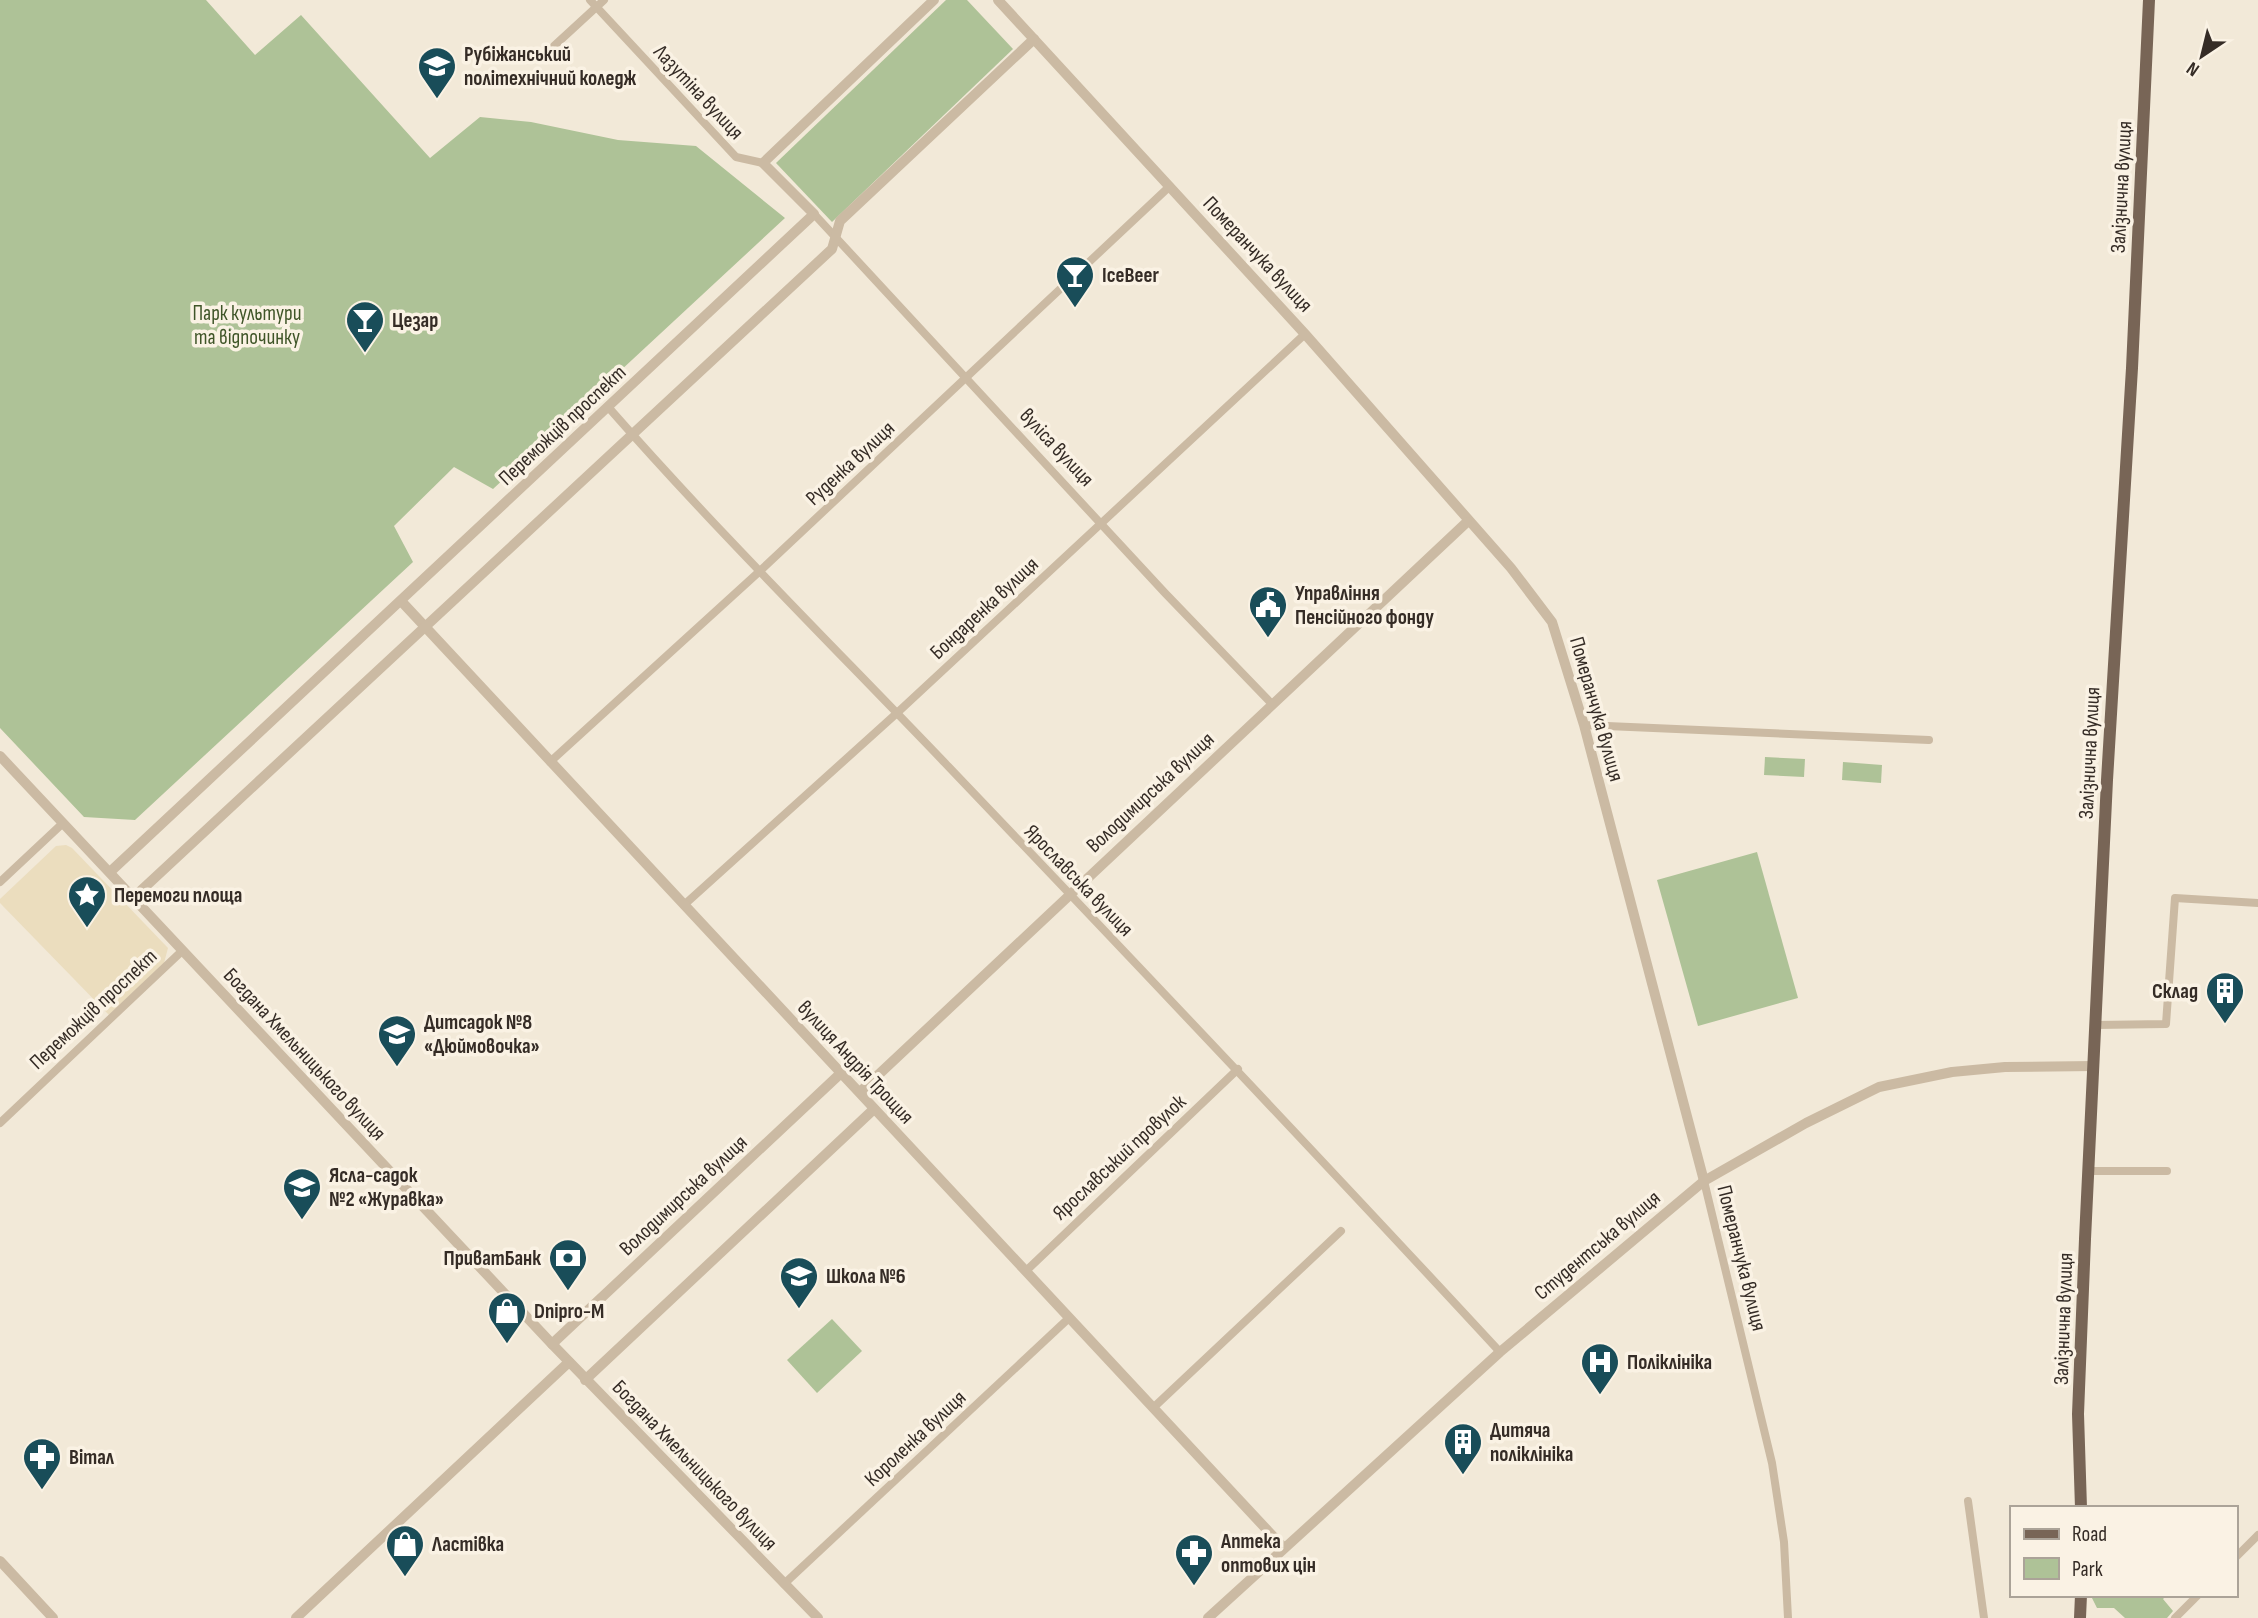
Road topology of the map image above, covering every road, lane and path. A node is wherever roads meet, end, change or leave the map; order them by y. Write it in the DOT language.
graph roads {
  1 [pos="590,0"];
  2 [pos="604,0"];
  3 [pos="934,0"];
  4 [pos="998,0"];
  5 [pos="2149,0"];
  6 [pos="596,7"];
  7 [pos="1034,39"];
  8 [pos="554,46"];
  9 [pos="763,163"];
  10 [pos="1170,187"];
  11 [pos="814,214"];
  12 [pos="837,239"];
  13 [pos="1305,334"];
  14 [pos="967,377"];
  15 [pos="609,408"];
  16 [pos="632,434"];
  17 [pos="1103,522"];
  18 [pos="1468,522"];
  19 [pos="761,570"];
  20 [pos="402,602"];
  21 [pos="424,626"];
  22 [pos="1272,704"];
  23 [pos="897,713"];
  24 [pos="1584,725"];
  25 [pos="1929,740"];
  26 [pos="0,756"];
  27 [pos="550,762"];
  28 [pos="63,823"];
  29 [pos="110,872"];
  30 [pos="0,882"];
  31 [pos="1068,895"];
  32 [pos="133,898"];
  33 [pos="2258,903"];
  34 [pos="684,905"];
  35 [pos="182,951"];
  36 [pos="2096,1025"];
  37 [pos="2094,1066"];
  38 [pos="1238,1069"];
  39 [pos="841,1073"];
  40 [pos="860,1092"];
  41 [pos="874,1109"];
  42 [pos="0,1123"];
  43 [pos="2089,1171"];
  44 [pos="2167,1171"];
  45 [pos="1704,1181"];
  46 [pos="1340,1231"];
  47 [pos="1026,1271"];
  48 [pos="1069,1318"];
  49 [pos="552,1345"];
  50 [pos="1500,1352"];
  51 [pos="569,1362"];
  52 [pos="585,1380"];
  53 [pos="1153,1408"];
  54 [pos="1968,1501"];
  55 [pos="2081,1506"];
  56 [pos="2258,1535"];
  57 [pos="1283,1547"];
  58 [pos="2237,1556"];
  59 [pos="0,1561"];
  60 [pos="784,1584"];
  61 [pos="2081,1597"];
  62 [pos="2196,1597"];
  63 [pos="53,1618"];
  64 [pos="296,1618"];
  65 [pos="818,1618"];
  66 [pos="1208,1618"];
  67 [pos="1788,1618"];
  68 [pos="1984,1618"];
  69 [pos="2080,1618"];
  70 [pos="2175,1618"];
  1 -- 6 [label="street, Лазутіна вулиця"];
  2 -- 6 [label="street"];
  3 -- 9 [label="street"];
  4 -- 7 [label="street, Померанчука вулиця"];
  5 -- 36 [label="main road, Залізнична вулиця"];
  6 -- 8 [label="street"];
  6 -- 9 [label="street, Лазутіна вулиця"];
  7 -- 10 [label="street, Померанчука вулиця"];
  7 -- 12 [label="street"];
  9 -- 11 [label="street"];
  10 -- 13 [label="street, Померанчука вулиця"];
  10 -- 14 [label="street, Руденка вулиця"];
  11 -- 12 [label="street, вуліса вулиця"];
  11 -- 15 [label="street, Переможців проспект"];
  12 -- 14 [label="street, вуліса вулиця"];
  12 -- 16 [label="street"];
  13 -- 17 [label="street, Бондаренка вулиця"];
  13 -- 18 [label="street, Померанчука вулиця"];
  14 -- 17 [label="street, вуліса вулиця"];
  14 -- 19 [label="street, Руденка вулиця"];
  15 -- 16 [label="street, Ярославська вулиця"];
  15 -- 20 [label="street, Переможців проспект"];
  16 -- 19 [label="street, Ярославська вулиця"];
  16 -- 21 [label="street"];
  17 -- 22 [label="street, вуліса вулиця"];
  17 -- 23 [label="street, Бондаренка вулиця"];
  18 -- 22 [label="street, Володимирська вулиця"];
  18 -- 24 [label="street, Померанчука вулиця"];
  19 -- 23 [label="street, Ярославська вулиця"];
  19 -- 27 [label="street, Руденка вулиця"];
  20 -- 21 [label="street, вулиця Андрія Трощия"];
  20 -- 29 [label="street, Переможців проспект"];
  21 -- 27 [label="street, вулиця Андрія Трощия"];
  21 -- 32 [label="street"];
  22 -- 31 [label="street, Володимирська вулиця"];
  23 -- 31 [label="street, Ярославська вулиця"];
  23 -- 34 [label="street, Бондаренка вулиця"];
  24 -- 25 [label="street"];
  24 -- 45 [label="street, Померанчука вулиця"];
  26 -- 28 [label="street, Богдана Хмельницького вулиця"];
  27 -- 34 [label="street, вулиця Андрія Трощия"];
  28 -- 29 [label="street, Богдана Хмельницького вулиця"];
  28 -- 30 [label="street"];
  29 -- 32 [label="street, Богдана Хмельницького вулиця"];
  31 -- 38 [label="street, Ярославська вулиця"];
  31 -- 40 [label="street, Володимирська вулиця"];
  32 -- 35 [label="street, Богдана Хмельницького вулиця"];
  33 -- 36 [label="street"];
  34 -- 39 [label="street, вулиця Андрія Трощия"];
  35 -- 42 [label="street, Переможців проспект"];
  35 -- 49 [label="street, Богдана Хмельницького вулиця"];
  36 -- 37 [label="main road, Залізнична вулиця"];
  37 -- 43 [label="main road, Залізнична вулиця"];
  37 -- 45 [label="street, Студентська вулиця"];
  38 -- 47 [label="street, Ярославський провулок"];
  38 -- 50 [label="street, Ярославська вулиця"];
  39 -- 40 [label="street, вулиця Андрія Трощия"];
  39 -- 49 [label="street, Володимирська вулиця"];
  40 -- 41 [label="street, вулиця Андрія Трощия"];
  41 -- 47 [label="street, вулиця Андрія Трощия"];
  41 -- 52 [label="street"];
  43 -- 44 [label="street"];
  43 -- 55 [label="main road, Залізнична вулиця"];
  45 -- 50 [label="street, Студентська вулиця"];
  45 -- 67 [label="street, Померанчука вулиця"];
  46 -- 53 [label="street"];
  47 -- 48 [label="street, вулиця Андрія Трощия"];
  48 -- 53 [label="street, вулиця Андрія Трощия"];
  48 -- 60 [label="street, Короленка вулиця"];
  49 -- 51 [label="street, Богдана Хмельницького вулиця"];
  50 -- 57 [label="street, Студентська вулиця"];
  51 -- 52 [label="street, Богдана Хмельницького вулиця"];
  51 -- 64 [label="street"];
  52 -- 60 [label="street, Богдана Хмельницького вулиця"];
  53 -- 57 [label="street, вулиця Андрія Трощия"];
  54 -- 68 [label="street"];
  56 -- 58 [label="street"];
  57 -- 66 [label="street, Студентська вулиця"];
  59 -- 63 [label="street"];
  60 -- 65 [label="street, Богдана Хмельницького вулиця"];
  61 -- 69 [label="main road"];
  62 -- 70 [label="street"];
}
